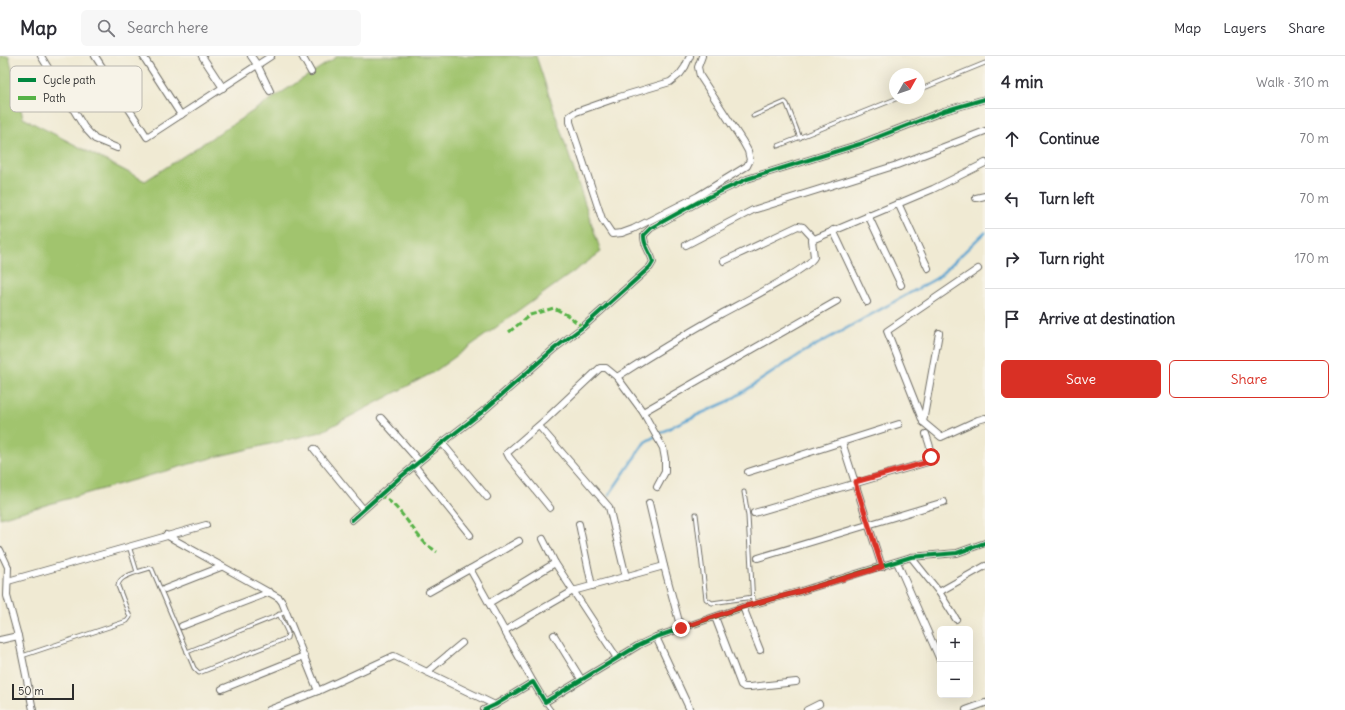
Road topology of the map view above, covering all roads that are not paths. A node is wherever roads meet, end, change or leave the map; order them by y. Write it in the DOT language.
graph roads {
  1 [pos="41,56"];
  2 [pos="95,56"];
  3 [pos="143,56"];
  4 [pos="202,56"];
  5 [pos="251,56"];
  6 [pos="271,56"];
  7 [pos="302,56"];
  8 [pos="690,56"];
  9 [pos="702,56"];
  10 [pos="985,63"];
  11 [pos="47,66"];
  12 [pos="101,66"];
  13 [pos="258,66"];
  14 [pos="311,72"];
  15 [pos="223,88"];
  16 [pos="925,88"];
  17 [pos="270,91"];
  18 [pos="985,99"];
  19 [pos="889,102"];
  20 [pos="75,112"];
  21 [pos="131,112"];
  22 [pos="182,115"];
  23 [pos="753,116"];
  24 [pos="985,131"];
  25 [pos="800,138"];
  26 [pos="778,146"];
  27 [pos="117,148"];
  28 [pos="985,163"];
  29 [pos="985,196"];
  30 [pos="976,198"];
  31 [pos="898,203"];
  32 [pos="868,215"];
  33 [pos="833,230"];
  34 [pos="814,239"];
  35 [pos="686,245"];
  36 [pos="724,261"];
  37 [pos="928,268"];
  38 [pos="978,269"];
  39 [pos="901,285"];
  40 [pos="836,301"];
  41 [pos="866,302"];
  42 [pos="939,333"];
  43 [pos="617,377"];
  44 [pos="643,412"];
  45 [pos="382,418"];
  46 [pos="985,418"];
  47 [pos="923,422"];
  48 [pos="899,424"];
  49 [pos="539,426"];
  50 [pos="926,434"];
  51 [pos="442,442"];
  52 [pos="842,442"];
  53 [pos="314,449"];
  54 [pos="417,463"];
  55 [pos="748,472"];
  56 [pos="855,482"];
  57 [pos="657,487"];
  58 [pos="744,492"];
  59 [pos="487,497"];
  60 [pos="944,502"];
  61 [pos="649,503"];
  62 [pos="550,508"];
  63 [pos="363,509"];
  64 [pos="754,513"];
  65 [pos="696,514"];
  66 [pos="352,520"];
  67 [pos="206,524"];
  68 [pos="579,524"];
  69 [pos="869,525"];
  70 [pos="470,535"];
  71 [pos="166,536"];
  72 [pos="543,539"];
  73 [pos="519,541"];
  74 [pos="985,543"];
  75 [pos="128,546"];
  76 [pos="0,550"];
  77 [pos="911,557"];
  78 [pos="758,558"];
  79 [pos="896,562"];
  80 [pos="555,563"];
  81 [pos="664,566"];
  82 [pos="985,566"];
  83 [pos="220,567"];
  84 [pos="882,567"];
  85 [pos="470,569"];
  86 [pos="137,572"];
  87 [pos="626,577"];
  88 [pos="8,581"];
  89 [pos="592,586"];
  90 [pos="165,589"];
  91 [pos="573,591"];
  92 [pos="270,592"];
  93 [pos="429,592"];
  94 [pos="939,592"];
  95 [pos="753,600"];
  96 [pos="489,602"];
  97 [pos="742,607"];
  98 [pos="286,612"];
  99 [pos="279,614"];
  100 [pos="715,616"];
  101 [pos="956,619"];
  102 [pos="182,626"];
  103 [pos="681,628"];
  104 [pos="289,629"];
  105 [pos="504,631"];
  106 [pos="554,635"];
  107 [pos="18,636"];
  108 [pos="656,637"];
  109 [pos="0,640"];
  110 [pos="462,643"];
  111 [pos="760,650"];
  112 [pos="187,652"];
  113 [pos="937,653"];
  114 [pos="22,656"];
  115 [pos="304,656"];
  116 [pos="617,658"];
  117 [pos="427,672"];
  118 [pos="582,679"];
  119 [pos="533,682"];
  120 [pos="796,682"];
  121 [pos="222,689"];
  122 [pos="318,691"];
  123 [pos="545,702"];
  124 [pos="985,703"];
  125 [pos="819,704"];
  126 [pos="495,705"];
  127 [pos="33,710"];
  128 [pos="269,710"];
  129 [pos="484,710"];
  130 [pos="551,710"];
  131 [pos="690,710"];
  132 [pos="807,710"];
  133 [pos="966,710"];
  1 -- 11 [label="street"];
  2 -- 12 [label="street"];
  3 -- 22 [label="street"];
  4 -- 15 [label="street"];
  5 -- 13 [label="street"];
  6 -- 13 [label="street"];
  7 -- 14 [label="street"];
  8 -- 9 [label="street"];
  10 -- 16 [label="lane"];
  13 -- 15 [label="street"];
  13 -- 17 [label="street"];
  15 -- 22 [label="street"];
  18 -- 51 [label="street"];
  19 -- 25 [label="lane"];
  20 -- 27 [label="street"];
  21 -- 22 [label="street"];
  23 -- 25 [label="lane"];
  24 -- 35 [label="street"];
  25 -- 26 [label="lane"];
  28 -- 31 [label="street"];
  29 -- 30 [label="street"];
  31 -- 32 [label="street"];
  31 -- 37 [label="street"];
  32 -- 33 [label="street"];
  32 -- 39 [label="street"];
  33 -- 34 [label="street"];
  33 -- 41 [label="street"];
  34 -- 36 [label="street"];
  34 -- 43 [label="street"];
  38 -- 47 [label="street"];
  40 -- 44 [label="street"];
  42 -- 47 [label="street"];
  43 -- 44 [label="street"];
  43 -- 49 [label="street"];
  44 -- 57 [label="street"];
  45 -- 54 [label="street"];
  46 -- 47 [label="street"];
  48 -- 52 [label="street"];
  49 -- 62 [label="street"];
  49 -- 87 [label="street"];
  50 -- 56 [label="street"];
  51 -- 54 [label="street"];
  51 -- 59 [label="street"];
  52 -- 55 [label="street"];
  52 -- 56 [label="street"];
  53 -- 63 [label="street"];
  54 -- 63 [label="street"];
  54 -- 70 [label="street"];
  56 -- 64 [label="street"];
  56 -- 69 [label="street"];
  58 -- 95 [label="lane"];
  60 -- 69 [label="street"];
  61 -- 81 [label="street"];
  63 -- 66 [label="street"];
  65 -- 95 [label="lane"];
  67 -- 71 [label="street"];
  68 -- 89 [label="street"];
  69 -- 78 [label="street"];
  69 -- 84 [label="street"];
  71 -- 75 [label="street"];
  71 -- 83 [label="street"];
  72 -- 80 [label="street"];
  73 -- 85 [label="street"];
  74 -- 77 [label="street"];
  75 -- 86 [label="lane"];
  75 -- 88 [label="street"];
  76 -- 88 [label="street"];
  77 -- 79 [label="street"];
  77 -- 94 [label="street"];
  79 -- 84 [label="street"];
  79 -- 113 [label="street"];
  80 -- 91 [label="street"];
  80 -- 96 [label="street"];
  81 -- 87 [label="street"];
  81 -- 103 [label="street"];
  82 -- 94 [label="street"];
  83 -- 90 [label="street"];
  83 -- 92 [label="street"];
  84 -- 95 [label="street"];
  85 -- 93 [label="street"];
  85 -- 96 [label="street"];
  86 -- 112 [label="lane"];
  86 -- 114 [label="lane"];
  87 -- 89 [label="street"];
  88 -- 107 [label="street"];
  89 -- 91 [label="street"];
  91 -- 105 [label="street"];
  91 -- 116 [label="street"];
  92 -- 98 [label="street"];
  92 -- 102 [label="street"];
  94 -- 101 [label="street"];
  95 -- 97 [label="street"];
  96 -- 105 [label="street"];
  97 -- 100 [label="street"];
  97 -- 111 [label="street"];
  98 -- 99 [label="lane"];
  98 -- 104 [label="street"];
  99 -- 104 [label="lane"];
  99 -- 112 [label="lane"];
  100 -- 103 [label="street"];
  100 -- 120 [label="street"];
  103 -- 108 [label="street"];
  104 -- 112 [label="lane"];
  104 -- 115 [label="street"];
  105 -- 119 [label="street"];
  106 -- 118 [label="street"];
  107 -- 109 [label="street"];
  107 -- 114 [label="street"];
  108 -- 116 [label="street"];
  108 -- 131 [label="street"];
  110 -- 117 [label="street"];
  114 -- 127 [label="street"];
  115 -- 121 [label="street"];
  115 -- 122 [label="street"];
  116 -- 118 [label="street"];
  117 -- 122 [label="street"];
  117 -- 126 [label="street"];
  118 -- 123 [label="street"];
  119 -- 123 [label="street"];
  119 -- 126 [label="street"];
  122 -- 128 [label="street"];
  123 -- 130 [label="lane"];
  124 -- 133 [label="street"];
  125 -- 132 [label="street"];
  126 -- 129 [label="street"];
}
